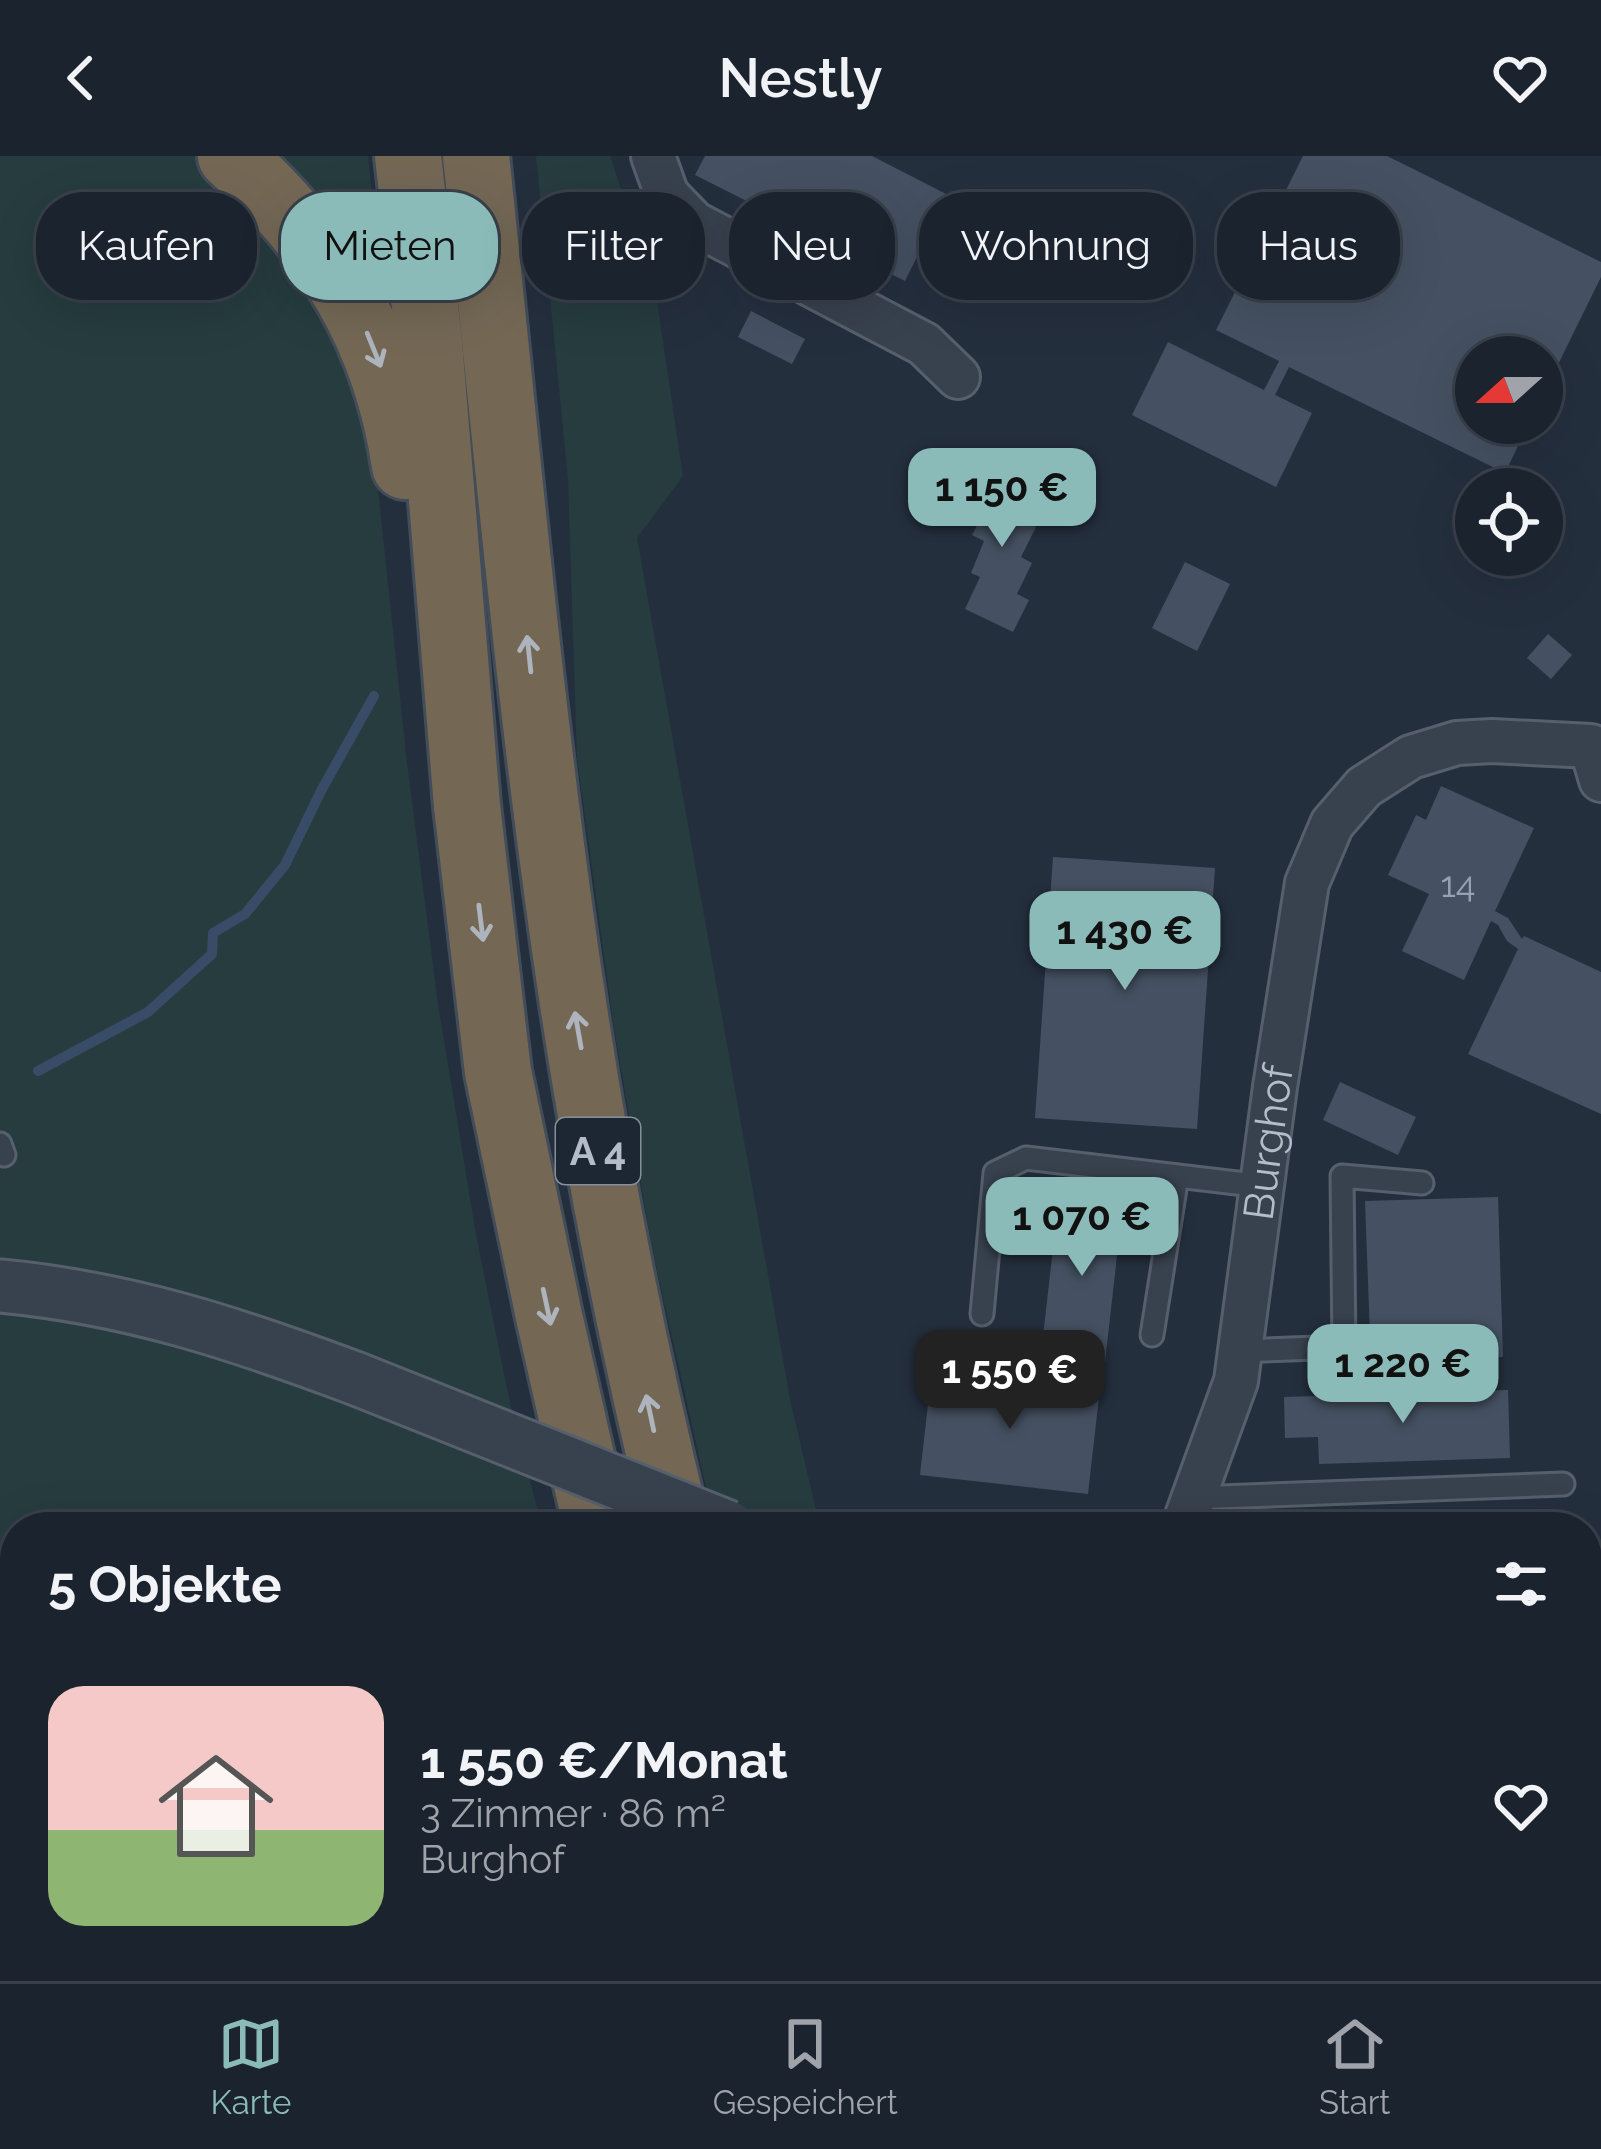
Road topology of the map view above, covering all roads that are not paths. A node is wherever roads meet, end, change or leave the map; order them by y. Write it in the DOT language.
graph roads {
  1 [pos="231,156"];
  2 [pos="409,156"];
  3 [pos="476,156"];
  4 [pos="653,156"];
  5 [pos="958,377"];
  6 [pos="1598,754"];
  7 [pos="467,806"];
  8 [pos="1177,1176"];
  9 [pos="1422,1183"];
  10 [pos="1262,1186"];
  11 [pos="0,1286"];
  12 [pos="982,1314"];
  13 [pos="1152,1335"];
  14 [pos="1240,1351"];
  15 [pos="1563,1484"];
  16 [pos="594,1512"];
  17 [pos="674,1512"];
  18 [pos="690,1512"];
  19 [pos="1188,1512"];
  1 -- 7 [label="highway, one-way"];
  2 -- 7 [label="highway, A 4"];
  17 -- 3 [label="highway, A 4, one-way"];
  4 -- 5 [label="street"];
  6 -- 10 [label="street, Burghof"];
  7 -- 16 [label="highway, A 4, one-way"];
  8 -- 10 [label="lane"];
  8 -- 12 [label="lane"];
  8 -- 13 [label="lane"];
  9 -- 14 [label="lane"];
  10 -- 14 [label="street, Burghof"];
  11 -- 18 [label="street, bridge"];
  14 -- 19 [label="street, Burghof"];
  15 -- 19 [label="lane"];
}
